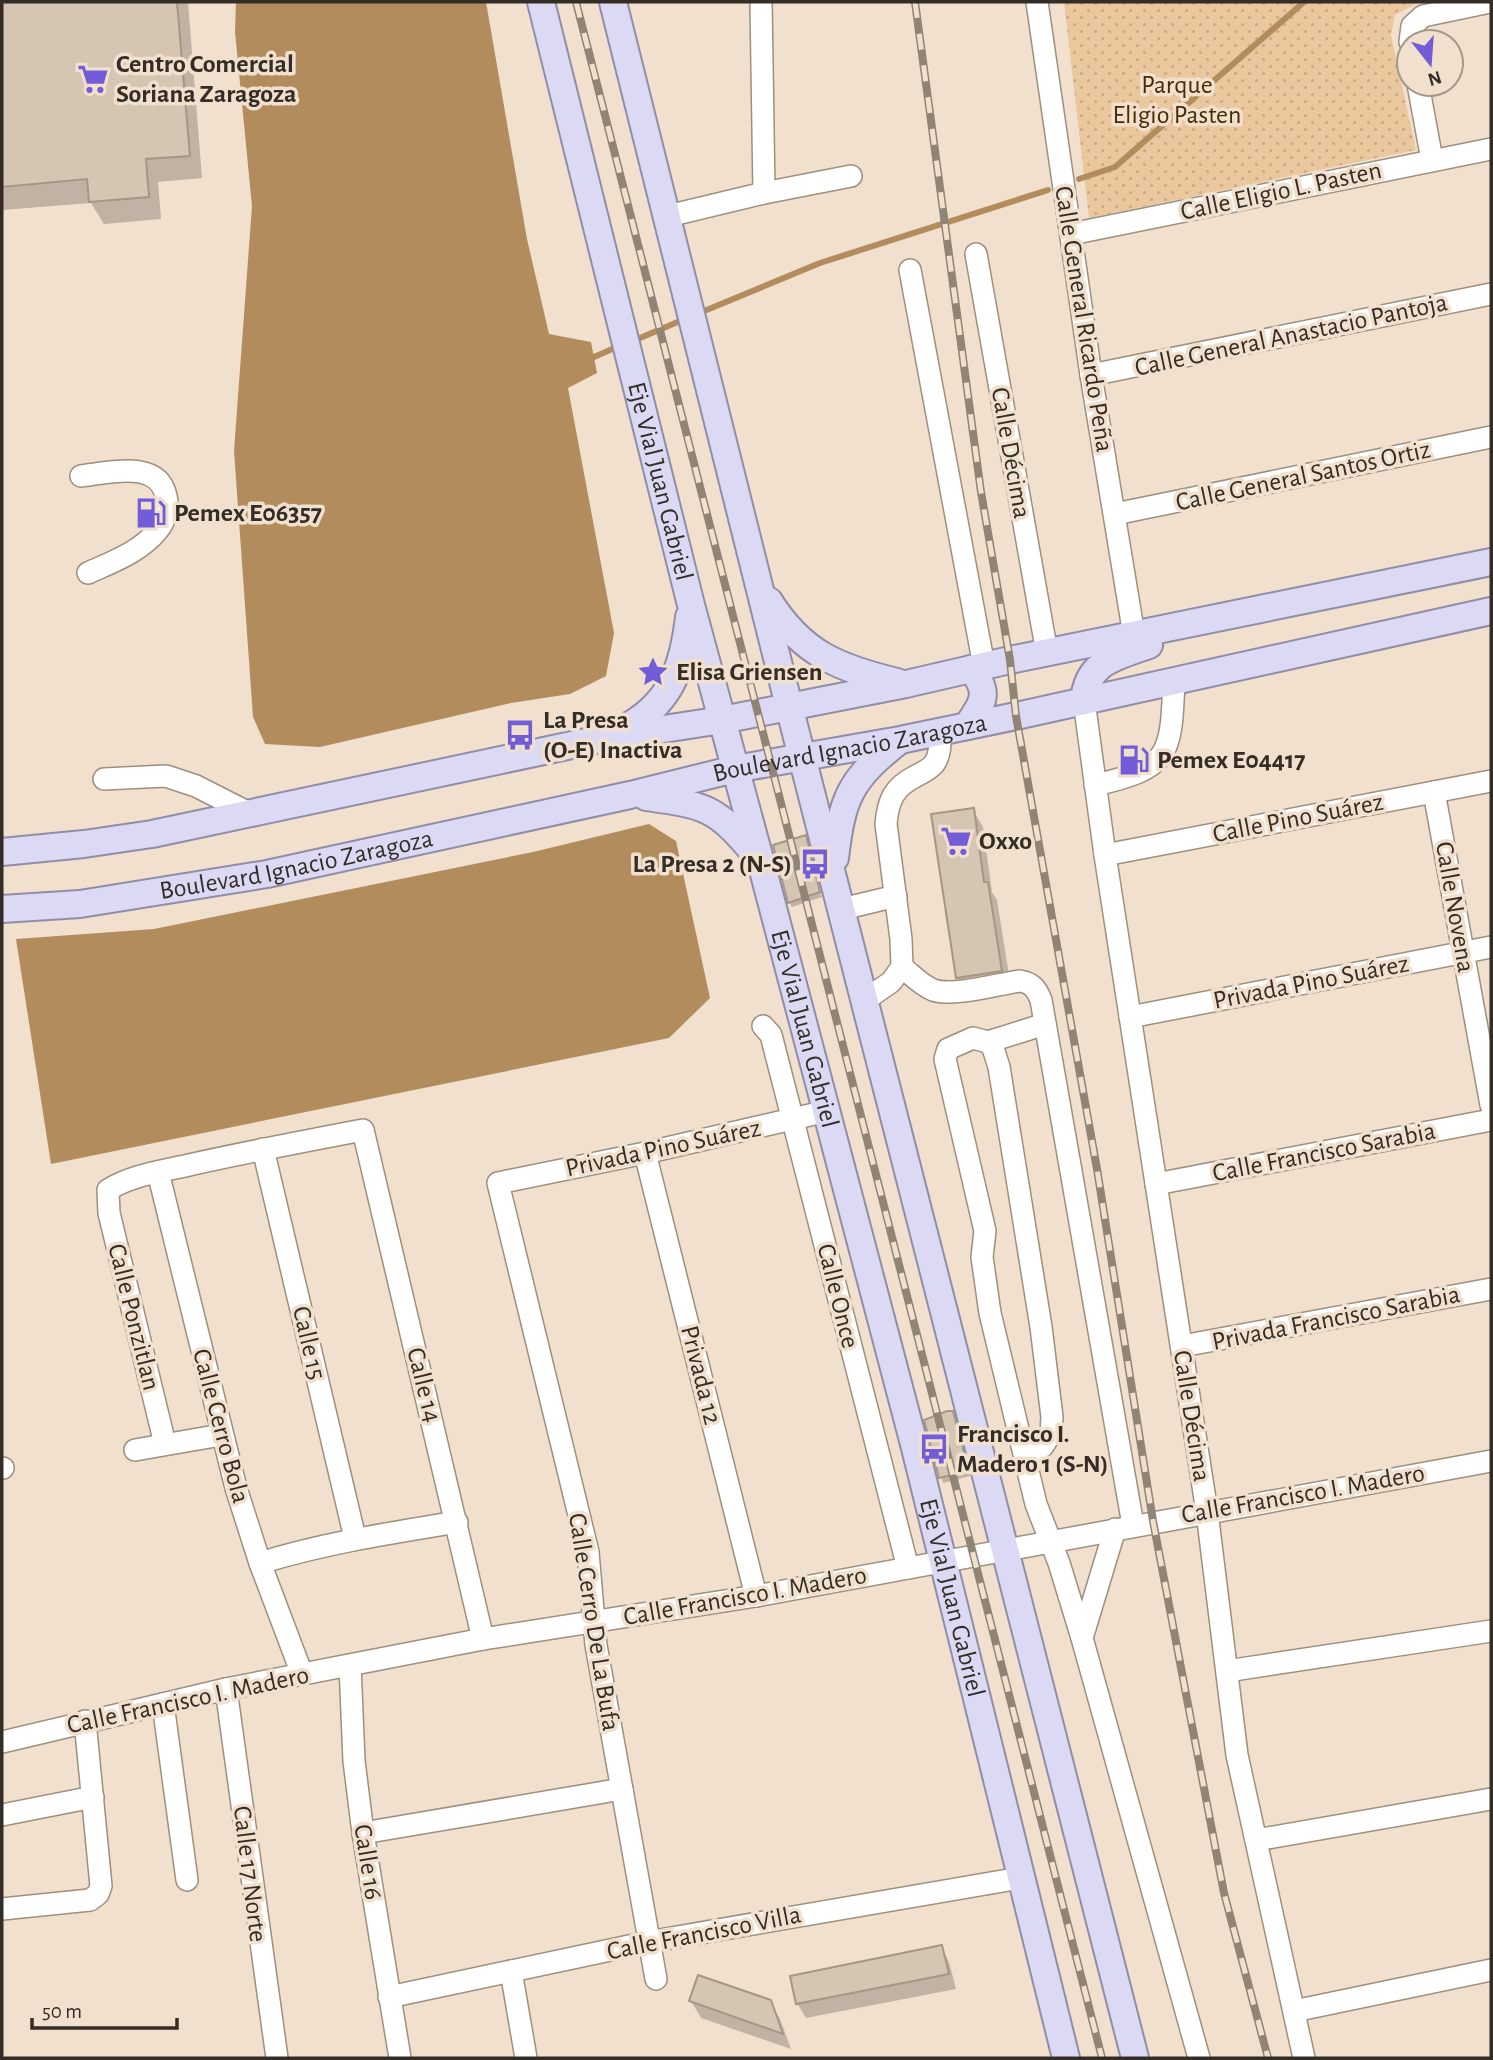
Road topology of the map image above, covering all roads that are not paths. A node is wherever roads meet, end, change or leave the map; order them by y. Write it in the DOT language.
graph roads {
  1 [pos="541,2"];
  2 [pos="613,2"];
  3 [pos="761,2"];
  4 [pos="1037,2"];
  5 [pos="1490,2"];
  6 [pos="1415,28"];
  7 [pos="1421,98"];
  8 [pos="1491,149"];
  9 [pos="1432,160"];
  10 [pos="851,176"];
  11 [pos="764,193"];
  12 [pos="668,216"];
  13 [pos="1071,234"];
  14 [pos="976,254"];
  15 [pos="910,270"];
  16 [pos="1491,294"];
  17 [pos="1091,375"];
  18 [pos="1491,437"];
  19 [pos="81,476"];
  20 [pos="1115,514"];
  21 [pos="1491,562"];
  22 [pos="88,573"];
  23 [pos="760,586"];
  24 [pos="691,605"];
  25 [pos="1491,611"];
  26 [pos="1194,623"];
  27 [pos="1134,635"];
  28 [pos="1047,653"];
  29 [pos="977,668"];
  30 [pos="1174,680"];
  31 [pos="906,684"];
  32 [pos="1084,701"];
  33 [pos="789,706"];
  34 [pos="722,720"];
  35 [pos="967,726"];
  36 [pos="940,732"];
  37 [pos="605,738"];
  38 [pos="890,748"];
  39 [pos="803,757"];
  40 [pos="735,769"];
  41 [pos="104,779"];
  42 [pos="1491,782"];
  43 [pos="1096,785"];
  44 [pos="900,786"];
  45 [pos="1434,792"];
  46 [pos="630,794"];
  47 [pos="251,814"];
  48 [pos="2,852"];
  49 [pos="1105,855"];
  50 [pos="761,861"];
  51 [pos="833,874"];
  52 [pos="896,897"];
  53 [pos="2,909"];
  54 [pos="842,909"];
  55 [pos="1491,947"];
  56 [pos="1464,952"];
  57 [pos="902,967"];
  58 [pos="865,1000"];
  59 [pos="1130,1017"];
  60 [pos="1045,1024"];
  61 [pos="763,1026"];
  62 [pos="988,1042"];
  63 [pos="1491,1105"];
  64 [pos="827,1111"];
  65 [pos="793,1118"];
  66 [pos="1491,1119"];
  67 [pos="264,1149"];
  68 [pos="645,1153"];
  69 [pos="158,1172"];
  70 [pos="498,1183"];
  71 [pos="1156,1184"];
  72 [pos="1491,1289"];
  73 [pos="1182,1346"];
  74 [pos="221,1435"];
  75 [pos="165,1444"];
  76 [pos="135,1450"];
  77 [pos="1025,1458"];
  78 [pos="1491,1461"];
  79 [pos="1207,1511"];
  80 [pos="457,1522"];
  81 [pos="1124,1527"];
  82 [pos="355,1538"];
  83 [pos="1051,1540"];
  84 [pos="1006,1548"];
  85 [pos="944,1561"];
  86 [pos="260,1563"];
  87 [pos="908,1568"];
  88 [pos="756,1596"];
  89 [pos="593,1623"];
  90 [pos="1491,1631"];
  91 [pos="1083,1638"];
  92 [pos="483,1639"];
  93 [pos="350,1665"];
  94 [pos="1227,1671"];
  95 [pos="302,1674"];
  96 [pos="226,1689"];
  97 [pos="163,1703"];
  98 [pos="85,1721"];
  99 [pos="2,1742"];
  100 [pos="622,1789"];
  101 [pos="93,1797"];
  102 [pos="1491,1799"];
  103 [pos="2,1815"];
  104 [pos="363,1833"];
  105 [pos="1256,1839"];
  106 [pos="1020,1878"];
  107 [pos="187,1880"];
  108 [pos="2,1909"];
  109 [pos="648,1941"];
  110 [pos="1491,1970"];
  111 [pos="511,1971"];
  112 [pos="656,1979"];
  113 [pos="389,1997"];
  114 [pos="1294,2011"];
  115 [pos="277,2058"];
  116 [pos="400,2058"];
  117 [pos="526,2058"];
  118 [pos="1066,2058"];
  119 [pos="1135,2058"];
  120 [pos="1199,2058"];
  121 [pos="1304,2058"];
  1 -- 24 [label="main road, Eje Vial Juan Gabriel"];
  2 -- 12 [label="main road"];
  3 -- 11 [label="street"];
  4 -- 13 [label="street, Calle General Ricardo Peña"];
  5 -- 6 [label="street"];
  7 -- 9 [label="street"];
  8 -- 9 [label="street, Calle Eligio L. Pasten"];
  9 -- 13 [label="street, Calle Eligio L. Pasten"];
  10 -- 11 [label="street"];
  11 -- 12 [label="street"];
  12 -- 23 [label="main road"];
  13 -- 17 [label="street, Calle General Ricardo Peña"];
  14 -- 28 [label="street, Calle Décima"];
  15 -- 29 [label="street"];
  16 -- 17 [label="street, Calle General Anastacio Pantoja"];
  17 -- 20 [label="street, Calle General Ricardo Peña"];
  18 -- 20 [label="street, Calle General Santos Ortiz"];
  19 -- 22 [label="street"];
  20 -- 27 [label="street, Calle General Ricardo Peña"];
  21 -- 26 [label="main road, Boulevard Ignacio Zaragoza"];
  23 -- 31 [label="main road"];
  23 -- 33 [label="main road"];
  24 -- 34 [label="main road, Eje Vial Juan Gabriel"];
  24 -- 37 [label="main road"];
  25 -- 30 [label="main road, Boulevard Ignacio Zaragoza"];
  26 -- 27 [label="main road, Boulevard Ignacio Zaragoza"];
  26 -- 32 [label="main road"];
  27 -- 28 [label="main road, Boulevard Ignacio Zaragoza"];
  28 -- 29 [label="main road, Boulevard Ignacio Zaragoza"];
  29 -- 31 [label="main road, Boulevard Ignacio Zaragoza"];
  29 -- 35 [label="main road"];
  30 -- 32 [label="main road, Boulevard Ignacio Zaragoza"];
  30 -- 43 [label="street"];
  31 -- 33 [label="main road, Boulevard Ignacio Zaragoza"];
  32 -- 35 [label="main road, Boulevard Ignacio Zaragoza"];
  32 -- 43 [label="street, Calle Décima"];
  33 -- 34 [label="main road, Boulevard Ignacio Zaragoza"];
  33 -- 39 [label="main road"];
  34 -- 37 [label="main road, Boulevard Ignacio Zaragoza"];
  34 -- 40 [label="main road, Eje Vial Juan Gabriel"];
  35 -- 36 [label="main road, Boulevard Ignacio Zaragoza"];
  36 -- 38 [label="main road, Boulevard Ignacio Zaragoza"];
  36 -- 44 [label="street"];
  37 -- 47 [label="main road, Boulevard Ignacio Zaragoza"];
  38 -- 39 [label="main road, Boulevard Ignacio Zaragoza"];
  38 -- 44 [label="street"];
  38 -- 51 [label="main road"];
  39 -- 40 [label="main road, Boulevard Ignacio Zaragoza"];
  39 -- 51 [label="main road"];
  40 -- 46 [label="main road, Boulevard Ignacio Zaragoza"];
  40 -- 50 [label="main road, Eje Vial Juan Gabriel"];
  41 -- 47 [label="street"];
  42 -- 45 [label="street, Calle Pino Suárez"];
  43 -- 49 [label="street, Calle Décima"];
  44 -- 52 [label="street"];
  45 -- 49 [label="street, Calle Pino Suárez"];
  45 -- 56 [label="street, Calle Novena"];
  46 -- 50 [label="main road"];
  46 -- 53 [label="main road, Boulevard Ignacio Zaragoza"];
  47 -- 48 [label="main road, Boulevard Ignacio Zaragoza"];
  49 -- 59 [label="street, Calle Décima"];
  50 -- 64 [label="main road, Eje Vial Juan Gabriel"];
  51 -- 54 [label="main road"];
  52 -- 54 [label="street"];
  52 -- 57 [label="street"];
  54 -- 58 [label="main road"];
  55 -- 56 [label="street, Privada Pino Suárez"];
  56 -- 59 [label="street, Privada Pino Suárez"];
  56 -- 63 [label="street, Calle Novena"];
  57 -- 58 [label="street"];
  57 -- 60 [label="street"];
  58 -- 84 [label="main road"];
  59 -- 71 [label="street, Calle Décima"];
  60 -- 62 [label="street"];
  60 -- 81 [label="street"];
  61 -- 65 [label="street, Calle Once"];
  62 -- 77 [label="street"];
  62 -- 77 [label="street"];
  64 -- 65 [label="street, Privada Pino Suárez"];
  64 -- 85 [label="main road, Eje Vial Juan Gabriel"];
  65 -- 68 [label="street, Privada Pino Suárez"];
  65 -- 87 [label="street, Calle Once"];
  66 -- 71 [label="street, Calle Francisco Sarabia"];
  67 -- 69 [label="street"];
  67 -- 80 [label="street, Calle 14"];
  67 -- 82 [label="street, Calle 15"];
  68 -- 70 [label="street, Privada Pino Suárez"];
  68 -- 88 [label="street, Privada 12"];
  69 -- 74 [label="street, Calle Cerro Bola"];
  69 -- 75 [label="street, Calle Ponzitlan"];
  70 -- 89 [label="street, Calle Cerro De La Bufa"];
  71 -- 73 [label="street, Calle Décima"];
  72 -- 73 [label="street, Privada Francisco Sarabia"];
  73 -- 79 [label="street, Calle Décima"];
  74 -- 75 [label="street"];
  74 -- 86 [label="street, Calle Cerro Bola"];
  75 -- 76 [label="street"];
  77 -- 83 [label="street"];
  78 -- 79 [label="street, Calle Francisco I. Madero"];
  79 -- 81 [label="street, Calle Francisco I. Madero"];
  79 -- 94 [label="street, Calle Décima"];
  80 -- 82 [label="street"];
  80 -- 92 [label="street, Calle 14"];
  81 -- 83 [label="street, Calle Francisco I. Madero"];
  81 -- 91 [label="street"];
  82 -- 86 [label="street"];
  83 -- 84 [label="street, Calle Francisco I. Madero"];
  83 -- 91 [label="street"];
  84 -- 85 [label="street, Calle Francisco I. Madero"];
  84 -- 119 [label="main road"];
  85 -- 87 [label="street, Calle Francisco I. Madero"];
  85 -- 106 [label="main road, Eje Vial Juan Gabriel"];
  86 -- 95 [label="street, Calle Cerro Bola"];
  87 -- 88 [label="street, Calle Francisco I. Madero"];
  88 -- 89 [label="street, Calle Francisco I. Madero"];
  89 -- 92 [label="street, Calle Francisco I. Madero"];
  89 -- 100 [label="street, Calle Cerro De La Bufa"];
  90 -- 94 [label="street"];
  91 -- 120 [label="street"];
  92 -- 93 [label="street, Calle Francisco I. Madero"];
  93 -- 95 [label="street, Calle Francisco I. Madero"];
  93 -- 104 [label="street, Calle 16"];
  94 -- 105 [label="street, Calle Décima"];
  95 -- 96 [label="street, Calle Francisco I. Madero"];
  96 -- 97 [label="street, Calle Francisco I. Madero"];
  96 -- 115 [label="street, Calle 17 Norte"];
  97 -- 98 [label="street, Calle Francisco I. Madero"];
  97 -- 107 [label="street"];
  98 -- 99 [label="street, Calle Francisco I. Madero"];
  98 -- 101 [label="street"];
  100 -- 104 [label="street"];
  100 -- 109 [label="street, Calle Cerro De La Bufa"];
  101 -- 103 [label="street"];
  101 -- 108 [label="street"];
  102 -- 105 [label="street"];
  104 -- 113 [label="street, Calle 16"];
  105 -- 114 [label="street, Calle Décima"];
  106 -- 109 [label="street, Calle Francisco Villa"];
  106 -- 118 [label="main road, Eje Vial Juan Gabriel"];
  109 -- 111 [label="street, Calle Francisco Villa"];
  109 -- 112 [label="street, Calle Cerro De La Bufa"];
  110 -- 114 [label="street"];
  111 -- 113 [label="street, Calle Francisco Villa"];
  111 -- 117 [label="street"];
  113 -- 116 [label="street, Calle 16"];
  114 -- 121 [label="street, Calle Décima"];
}
